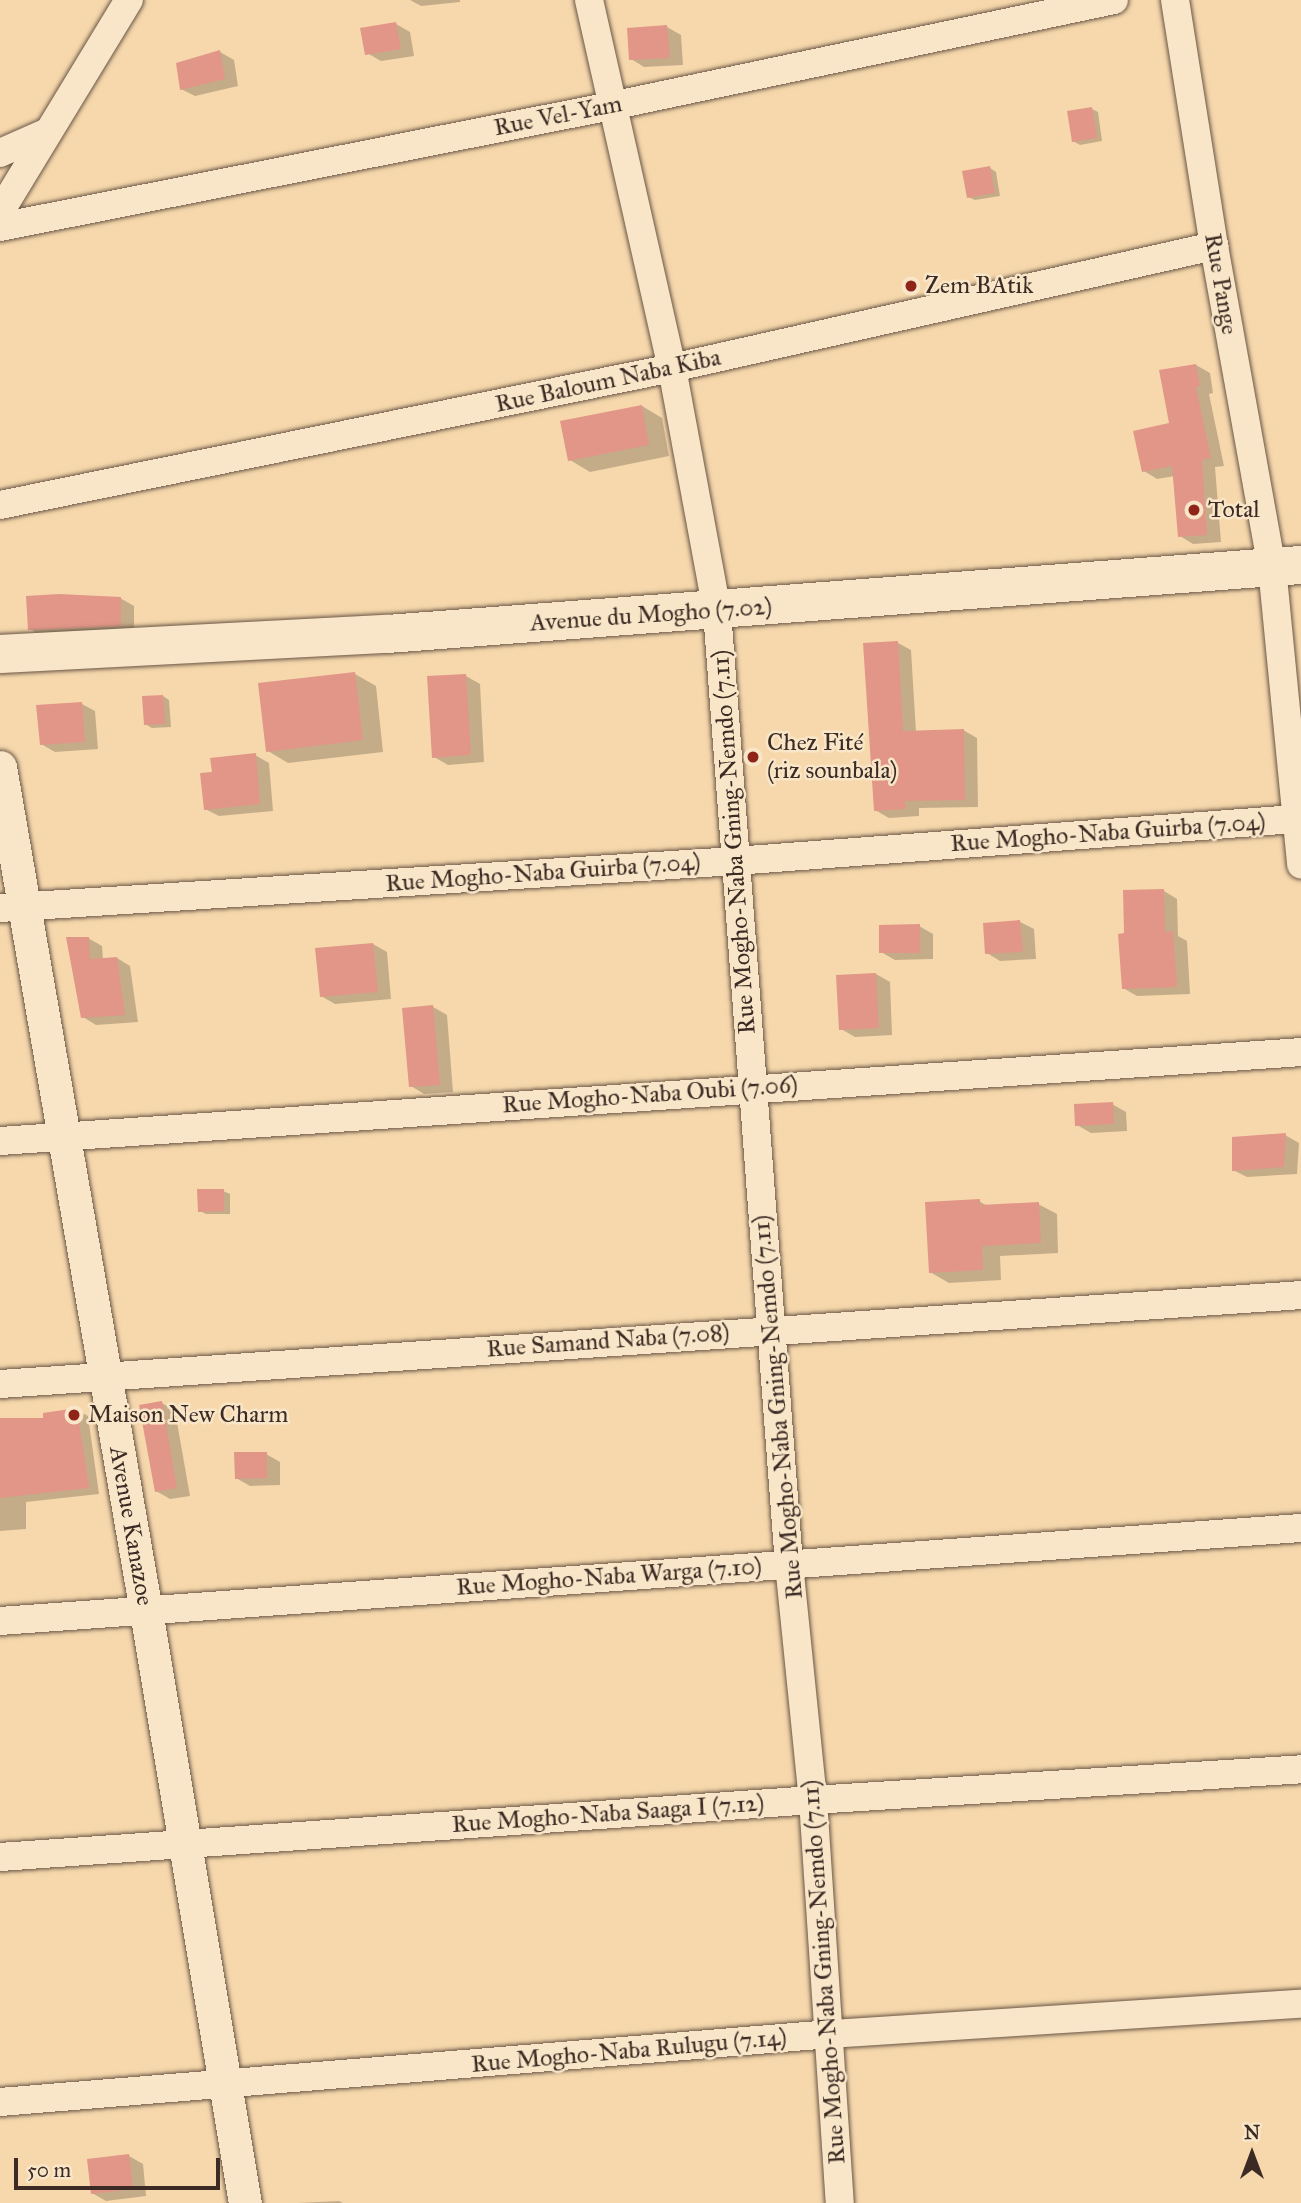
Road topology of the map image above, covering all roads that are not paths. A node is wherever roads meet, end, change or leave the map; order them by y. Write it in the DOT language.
graph roads {
  1 [pos="129,0"];
  2 [pos="589,0"];
  3 [pos="1114,0"];
  4 [pos="1175,0"];
  5 [pos="611,106"];
  6 [pos="48,132"];
  7 [pos="0,153"];
  8 [pos="0,212"];
  9 [pos="0,227"];
  10 [pos="1214,246"];
  11 [pos="672,368"];
  12 [pos="0,505"];
  13 [pos="1287,566"];
  14 [pos="717,611"];
  15 [pos="0,654"];
  16 [pos="0,767"];
  17 [pos="1295,819"];
  18 [pos="735,861"];
  19 [pos="1301,865"];
  20 [pos="12,908"];
  21 [pos="1301,1052"];
  22 [pos="753,1087"];
  23 [pos="63,1136"];
  24 [pos="0,1141"];
  25 [pos="1301,1295"];
  26 [pos="771,1329"];
  27 [pos="104,1377"];
  28 [pos="0,1384"];
  29 [pos="1301,1528"];
  30 [pos="789,1564"];
  31 [pos="146,1611"];
  32 [pos="0,1621"];
  33 [pos="1301,1769"];
  34 [pos="813,1800"];
  35 [pos="183,1845"];
  36 [pos="0,1857"];
  37 [pos="1301,2004"];
  38 [pos="831,2035"];
  39 [pos="223,2084"];
  40 [pos="0,2102"];
  41 [pos="245,2203"];
  42 [pos="840,2203"];
  1 -- 6 [label="street"];
  2 -- 5 [label="street, Rue Mogho-Naba Gning-Nemdo (7.11)"];
  3 -- 5 [label="street, Rue Vel-Yam"];
  4 -- 10 [label="street, Rue Pange"];
  5 -- 9 [label="street, Rue Vel-Yam"];
  5 -- 11 [label="street, Rue Mogho-Naba Gning-Nemdo (7.11)"];
  6 -- 7 [label="street"];
  6 -- 8 [label="street"];
  10 -- 11 [label="street, Rue Baloum Naba Kiba"];
  10 -- 13 [label="street, Rue Pange"];
  11 -- 12 [label="street, Rue Baloum Naba Kiba"];
  11 -- 14 [label="street, Rue Mogho-Naba Gning-Nemdo (7.11)"];
  13 -- 14 [label="main road, Avenue du Mogho (7.02)"];
  13 -- 17 [label="street, Rue Pange"];
  14 -- 15 [label="main road, Avenue du Mogho (7.02)"];
  14 -- 18 [label="street, Rue Mogho-Naba Gning-Nemdo (7.11)"];
  16 -- 20 [label="street, Avenue Kanazoe"];
  17 -- 18 [label="street, Rue Mogho-Naba Guirba (7.04)"];
  17 -- 19 [label="street, Rue Pange"];
  18 -- 20 [label="street, Rue Mogho-Naba Guirba (7.04)"];
  18 -- 22 [label="street, Rue Mogho-Naba Gning-Nemdo (7.11)"];
  20 -- 23 [label="street, Avenue Kanazoe"];
  21 -- 22 [label="street, Rue Mogho-Naba Oubi (7.06)"];
  22 -- 23 [label="street, Rue Mogho-Naba Oubi (7.06)"];
  22 -- 26 [label="street, Rue Mogho-Naba Gning-Nemdo (7.11)"];
  23 -- 24 [label="street, Rue Mogho-Naba Oubi (7.06)"];
  23 -- 27 [label="street, Avenue Kanazoe"];
  25 -- 26 [label="street, Rue Samand Naba (7.08)"];
  26 -- 27 [label="street, Rue Samand Naba (7.08)"];
  26 -- 30 [label="street, Rue Mogho-Naba Gning-Nemdo (7.11)"];
  27 -- 28 [label="street, Rue Samand Naba (7.08)"];
  27 -- 31 [label="street, Avenue Kanazoe"];
  29 -- 30 [label="street, Rue Mogho-Naba Warga (7.10)"];
  30 -- 31 [label="street, Rue Mogho-Naba Warga (7.10)"];
  30 -- 34 [label="street, Rue Mogho-Naba Gning-Nemdo (7.11)"];
  31 -- 32 [label="street, Rue Mogho-Naba Warga (7.10)"];
  31 -- 35 [label="street, Avenue Kanazoe"];
  33 -- 34 [label="street, Rue Mogho-Naba Saaga I (7.12)"];
  34 -- 35 [label="street, Rue Mogho-Naba Saaga I (7.12)"];
  34 -- 38 [label="street, Rue Mogho-Naba Gning-Nemdo (7.11)"];
  35 -- 36 [label="street, Rue Mogho-Naba Saaga I (7.12)"];
  35 -- 39 [label="street, Avenue Kanazoe"];
  37 -- 38 [label="street, Rue Mogho-Naba Rulugu (7.14)"];
  38 -- 39 [label="street, Rue Mogho-Naba Rulugu (7.14)"];
  38 -- 42 [label="street, Rue Mogho-Naba Gning-Nemdo (7.11)"];
  39 -- 40 [label="street, Rue Mogho-Naba Rulugu (7.14)"];
  39 -- 41 [label="street, Avenue Kanazoe"];
}
